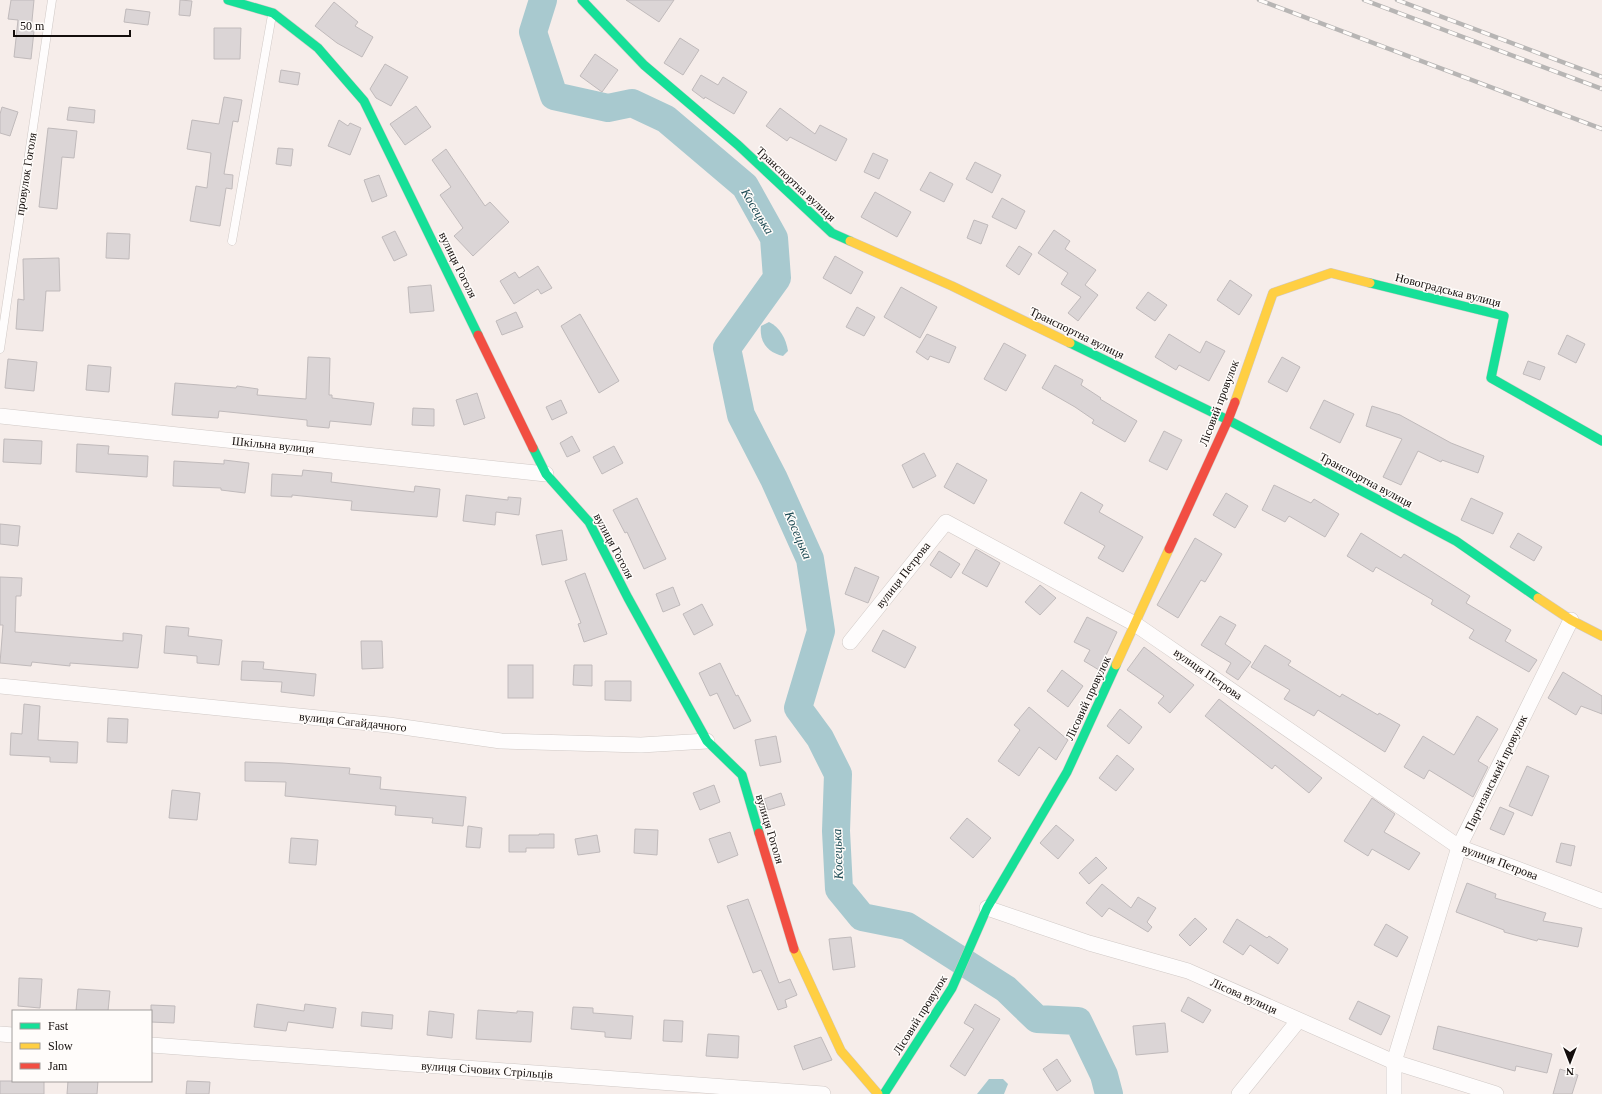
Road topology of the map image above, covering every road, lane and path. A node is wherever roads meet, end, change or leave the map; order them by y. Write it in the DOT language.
graph roads {
  1 [pos="52,0"];
  2 [pos="228,0"];
  3 [pos="582,0"];
  4 [pos="273,13"];
  5 [pos="232,241"];
  6 [pos="1273,293"];
  7 [pos="0,349"];
  8 [pos="0,416"];
  9 [pos="1228,420"];
  10 [pos="1602,441"];
  11 [pos="546,474"];
  12 [pos="1571,620"];
  13 [pos="1135,624"];
  14 [pos="1602,636"];
  15 [pos="850,642"];
  16 [pos="0,686"];
  17 [pos="707,741"];
  18 [pos="1459,847"];
  19 [pos="1602,901"];
  20 [pos="988,908"];
  21 [pos="1298,1021"];
  22 [pos="0,1034"];
  23 [pos="12,1035"];
  24 [pos="152,1045"];
  25 [pos="1394,1062"];
  26 [pos="823,1094"];
  27 [pos="878,1094"];
  28 [pos="884,1094"];
  29 [pos="1239,1094"];
  30 [pos="1394,1094"];
  31 [pos="1496,1094"];
  1 -- 7 [label="lane, провулок Гоголя"];
  2 -- 4 [label="street, вулиця Гоголя"];
  3 -- 9 [label="street, Транспортна вулиця"];
  4 -- 5 [label="lane"];
  4 -- 11 [label="street, вулиця Гоголя"];
  6 -- 9 [label="street, Лісовий провулок"];
  6 -- 10 [label="street, Новоградська вулиця"];
  8 -- 11 [label="street, Шкільна вулиця"];
  9 -- 12 [label="street, Транспортна вулиця"];
  9 -- 13 [label="street, Лісовий провулок"];
  11 -- 17 [label="street, вулиця Гоголя"];
  12 -- 14 [label="street, Транспортна вулиця"];
  12 -- 18 [label="street, Партизанський провулок"];
  13 -- 15 [label="street, вулиця Петрова"];
  13 -- 18 [label="street, вулиця Петрова"];
  13 -- 20 [label="street, Лісовий провулок"];
  16 -- 17 [label="street, вулиця Сагайдачного"];
  17 -- 27 [label="street, вулиця Гоголя"];
  18 -- 19 [label="street, вулиця Петрова"];
  18 -- 25 [label="street, Партизанський провулок"];
  20 -- 21 [label="street, Лісова вулиця"];
  20 -- 28 [label="street, Лісовий провулок"];
  21 -- 25 [label="street, Лісова вулиця"];
  21 -- 29 [label="street"];
  22 -- 23 [label="street"];
  24 -- 26 [label="street, вулиця Січових Стрільців"];
  25 -- 30 [label="street, Партизанський провулок"];
  25 -- 31 [label="street, Лісова вулиця"];
}
